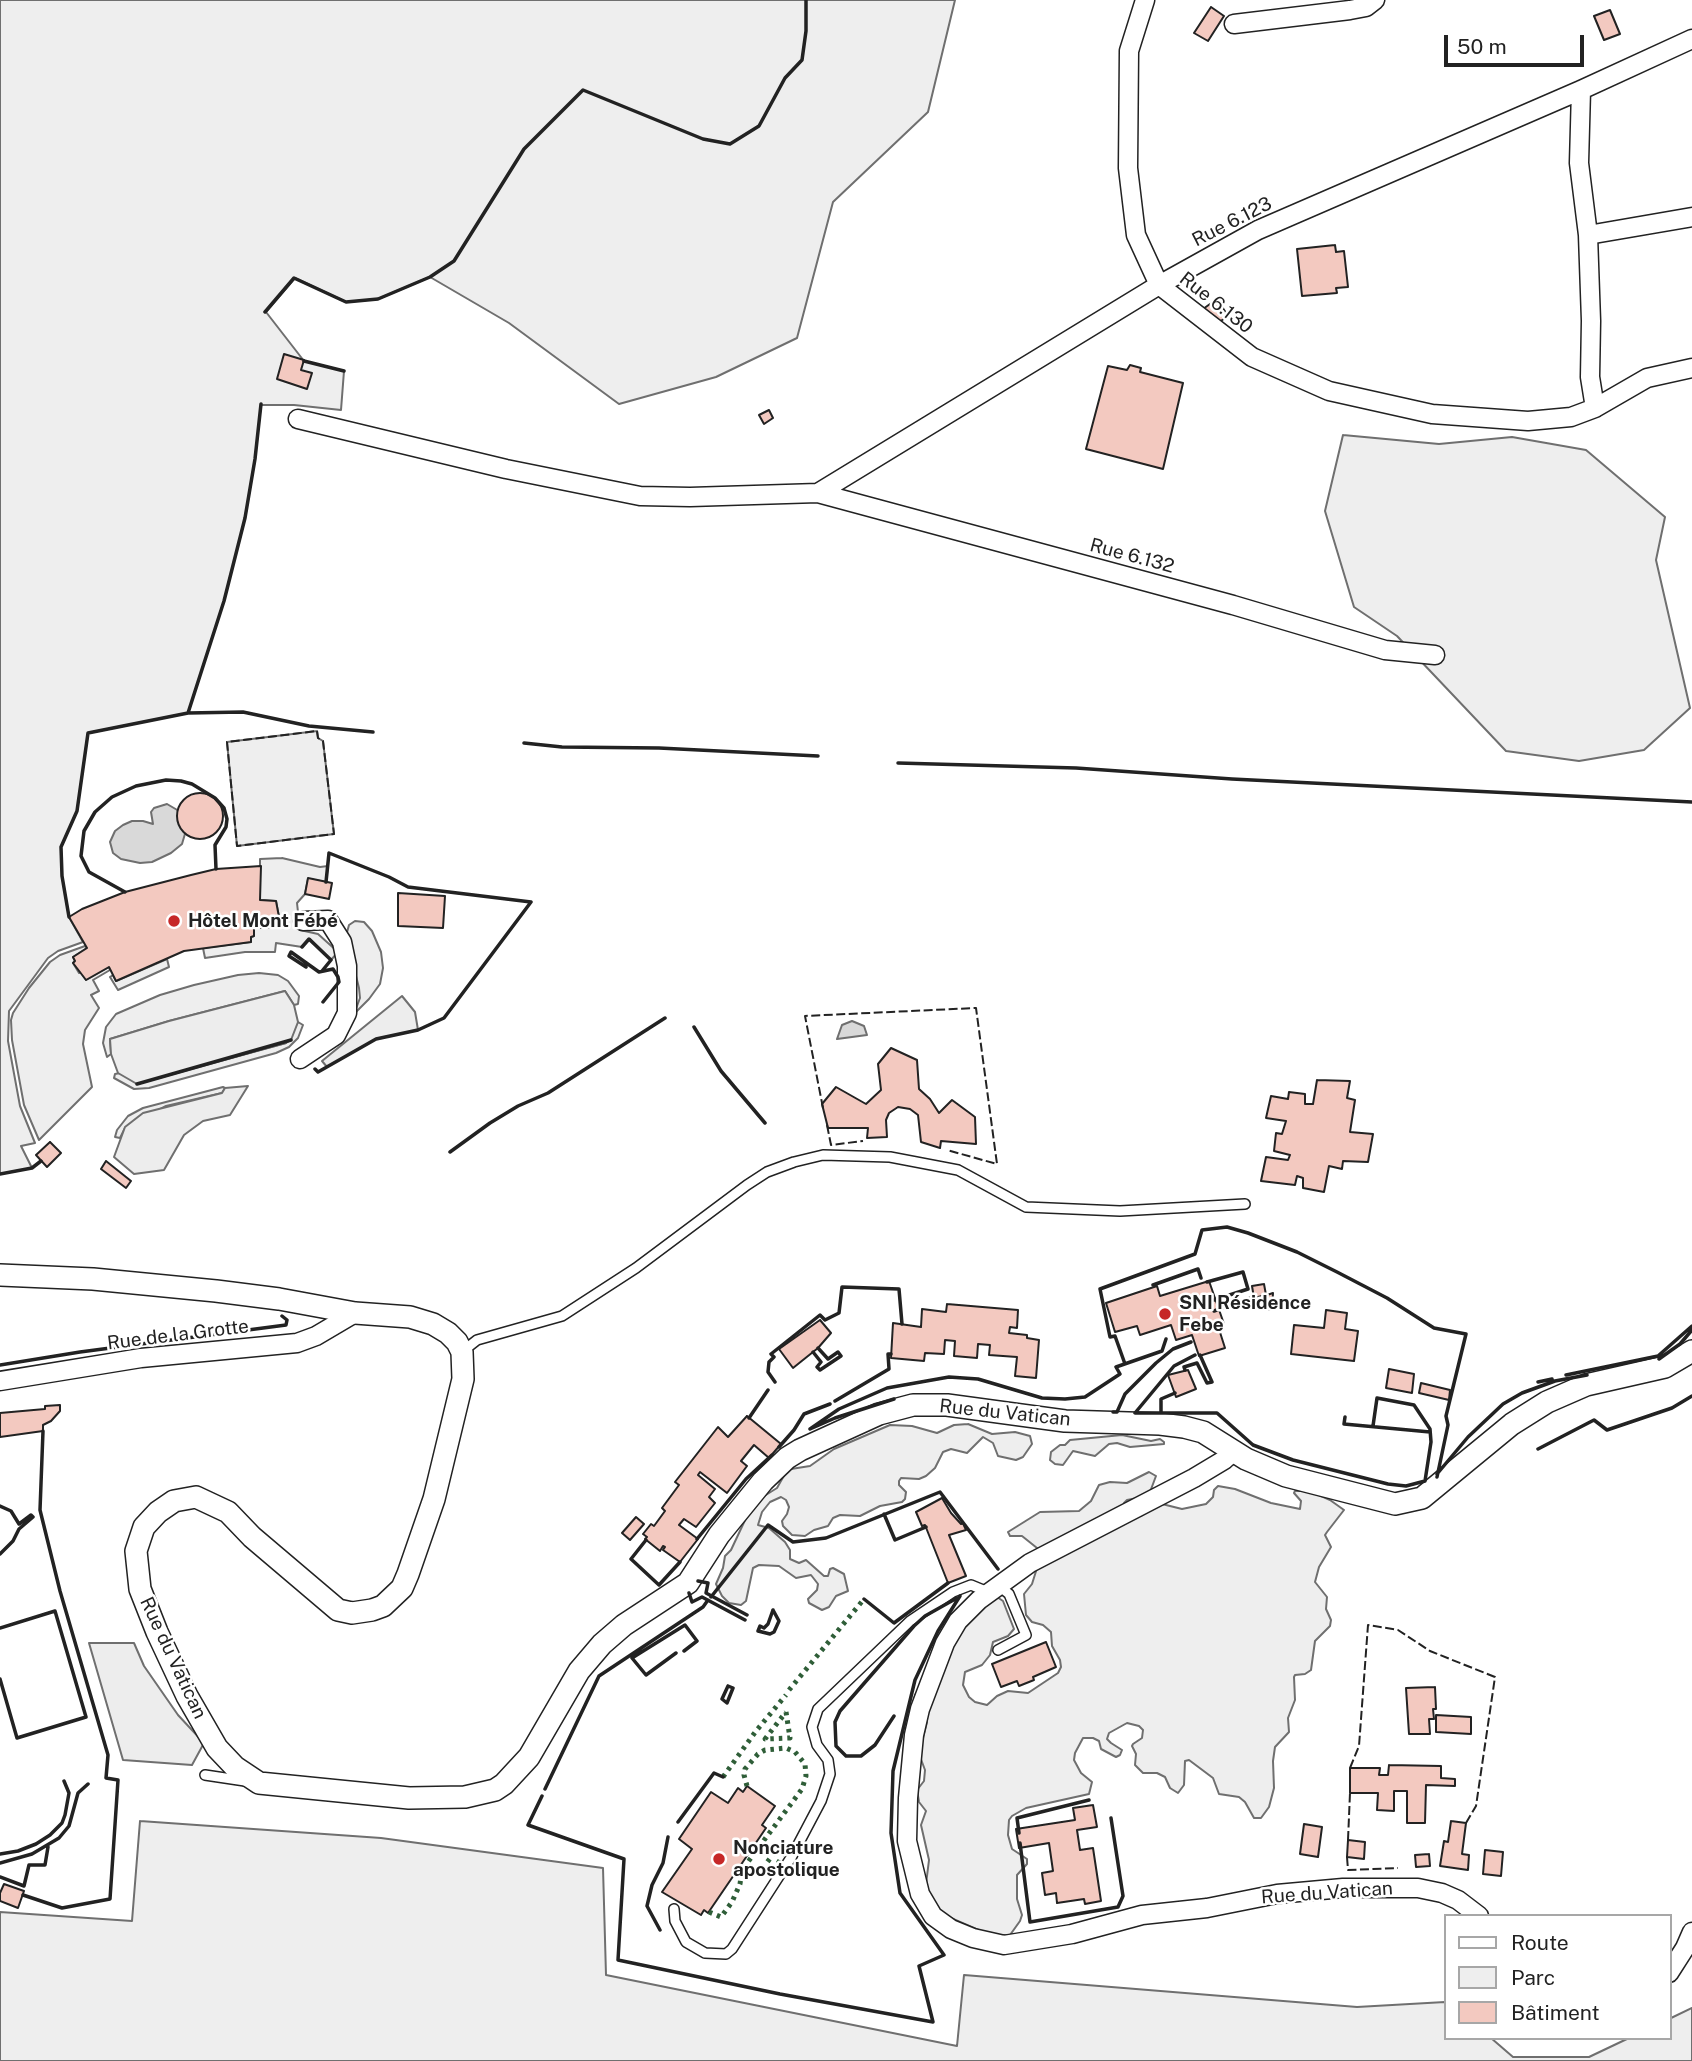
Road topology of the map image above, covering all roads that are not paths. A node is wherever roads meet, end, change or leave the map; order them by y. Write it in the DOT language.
graph roads {
  1 [pos="1145,0"];
  2 [pos="1375,0"];
  3 [pos="1234,24"];
  4 [pos="1692,40"];
  5 [pos="1581,90"];
  6 [pos="1692,217"];
  7 [pos="1588,235"];
  8 [pos="1160,285"];
  9 [pos="1692,368"];
  10 [pos="1595,408"];
  11 [pos="298,419"];
  12 [pos="818,493"];
  13 [pos="1435,655"];
  14 [pos="303,922"];
  15 [pos="300,1059"];
  16 [pos="1245,1203"];
  17 [pos="0,1275"];
  18 [pos="355,1313"];
  19 [pos="461,1352"];
  20 [pos="1692,1352"];
  21 [pos="0,1381"];
  22 [pos="1234,1451"];
  23 [pos="993,1589"];
  24 [pos="998,1650"];
  25 [pos="205,1775"];
  26 [pos="259,1783"];
  27 [pos="674,1909"];
  28 [pos="1476,1914"];
  29 [pos="1692,1932"];
  30 [pos="1671,1969"];
  1 -- 8 [label="street, Rue 6.130"];
  2 -- 3 [label="street"];
  4 -- 5 [label="street, Rue 6.123"];
  5 -- 7 [label="street"];
  5 -- 8 [label="street, Rue 6.123"];
  6 -- 7 [label="street"];
  7 -- 10 [label="street"];
  8 -- 10 [label="street, Rue 6.130"];
  8 -- 12 [label="street, Rue 6.123"];
  9 -- 10 [label="street, Rue 6.130"];
  11 -- 12 [label="street"];
  12 -- 13 [label="street, Rue 6.132"];
  14 -- 15 [label="street"];
  16 -- 19 [label="lane"];
  17 -- 18 [label="street"];
  18 -- 19 [label="street"];
  18 -- 21 [label="street, Rue de la Grotte"];
  19 -- 26 [label="street, Rue du Vatican"];
  20 -- 22 [label="street, Rue du Vatican"];
  22 -- 23 [label="street, Rue du Vatican"];
  22 -- 26 [label="street, Rue du Vatican"];
  23 -- 24 [label="lane"];
  23 -- 27 [label="lane"];
  23 -- 28 [label="street, Rue du Vatican"];
  25 -- 26 [label="lane"];
  29 -- 30 [label="street"];
}
